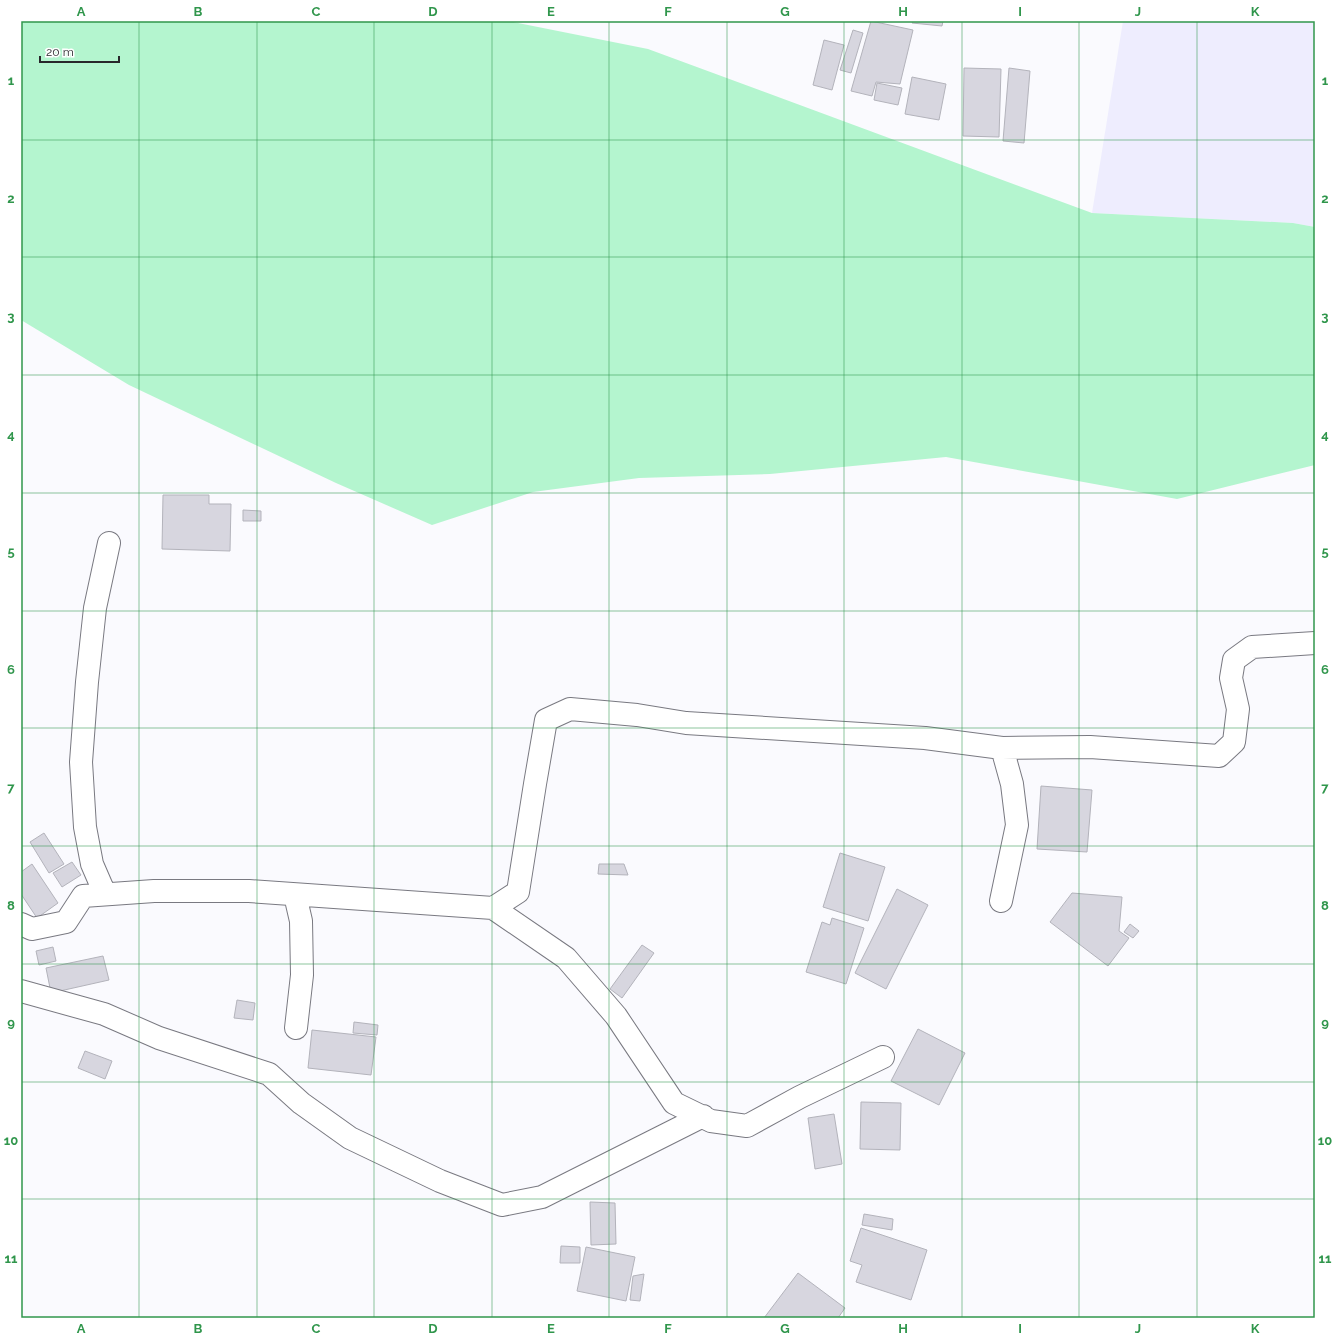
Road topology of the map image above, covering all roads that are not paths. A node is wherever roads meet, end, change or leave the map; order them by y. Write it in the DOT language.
graph roads {
  1 [pos="110,543"];
  2 [pos="1315,643"];
  3 [pos="1002,748"];
  4 [pos="105,894"];
  5 [pos="295,895"];
  6 [pos="1001,901"];
  7 [pos="493,908"];
  8 [pos="21,924"];
  9 [pos="21,991"];
  10 [pos="296,1028"];
  11 [pos="883,1058"];
  12 [pos="703,1116"];
  1 -- 4 [label="street"];
  2 -- 3 [label="street"];
  3 -- 6 [label="street"];
  3 -- 7 [label="street"];
  4 -- 5 [label="street"];
  4 -- 8 [label="street"];
  5 -- 7 [label="street"];
  5 -- 10 [label="street"];
  7 -- 12 [label="street"];
  9 -- 12 [label="street"];
  11 -- 12 [label="street"];
}
